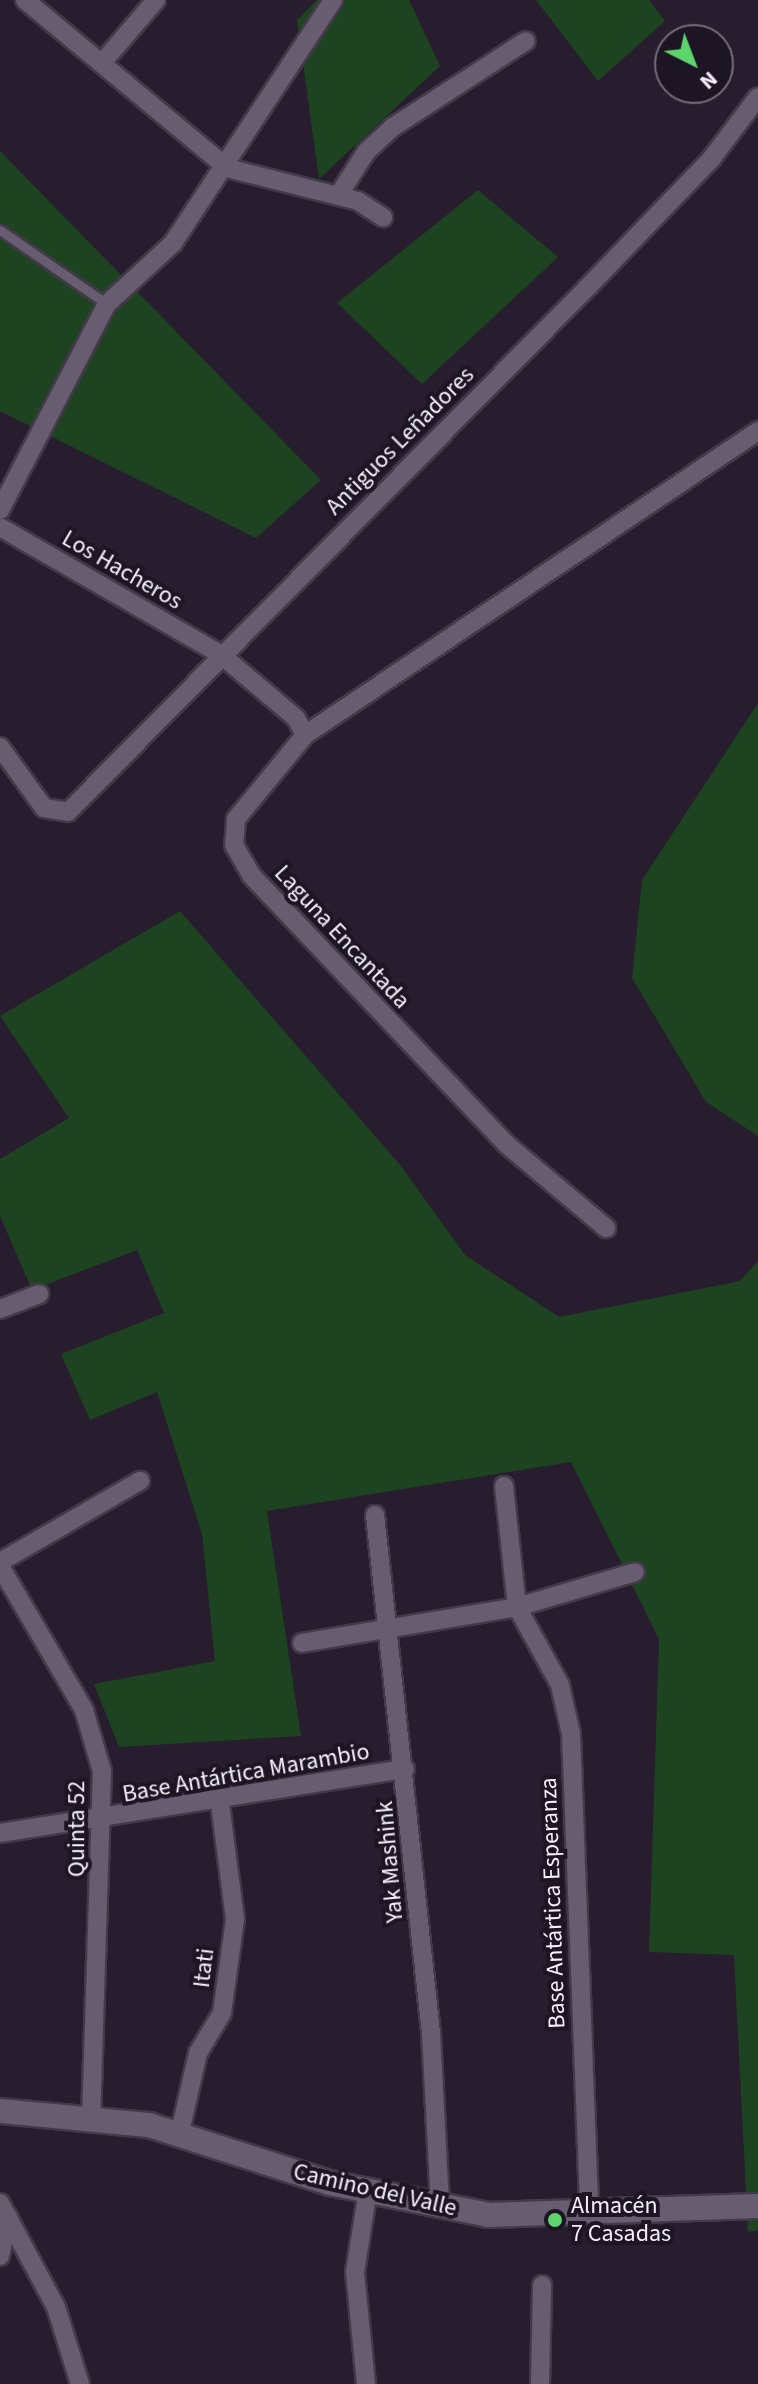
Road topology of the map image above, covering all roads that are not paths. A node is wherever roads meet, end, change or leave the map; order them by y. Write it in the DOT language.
graph roads {
  1 [pos="25,0"];
  2 [pos="156,0"];
  3 [pos="333,0"];
  4 [pos="526,41"];
  5 [pos="102,63"];
  6 [pos="758,97"];
  7 [pos="227,168"];
  8 [pos="338,196"];
  9 [pos="383,217"];
  10 [pos="0,230"];
  11 [pos="107,304"];
  12 [pos="758,431"];
  13 [pos="0,510"];
  14 [pos="0,527"];
  15 [pos="220,654"];
  16 [pos="305,735"];
  17 [pos="0,747"];
  18 [pos="606,1228"];
  19 [pos="39,1294"];
  20 [pos="0,1309"];
  21 [pos="140,1481"];
  22 [pos="504,1486"];
  23 [pos="375,1515"];
  24 [pos="0,1564"];
  25 [pos="635,1572"];
  26 [pos="517,1607"];
  27 [pos="389,1631"];
  28 [pos="302,1643"];
  29 [pos="405,1769"];
  30 [pos="220,1803"];
  31 [pos="105,1822"];
  32 [pos="0,1833"];
  33 [pos="0,2111"];
  34 [pos="91,2117"];
  35 [pos="180,2132"];
  36 [pos="368,2190"];
  37 [pos="440,2205"];
  38 [pos="758,2206"];
  39 [pos="589,2209"];
  40 [pos="4,2210"];
  41 [pos="0,2256"];
  42 [pos="542,2285"];
  43 [pos="80,2384"];
  44 [pos="366,2384"];
  45 [pos="540,2384"];
  1 -- 5 [label="street"];
  2 -- 5 [label="street"];
  3 -- 7 [label="street"];
  4 -- 8 [label="street"];
  5 -- 7 [label="street"];
  6 -- 15 [label="street, Antiguos Leñadores"];
  7 -- 8 [label="street"];
  7 -- 11 [label="street"];
  8 -- 9 [label="street"];
  10 -- 11 [label="lane"];
  11 -- 13 [label="street"];
  12 -- 16 [label="street, Laguna Encantada"];
  14 -- 15 [label="street, Los Hacheros"];
  15 -- 16 [label="street"];
  15 -- 17 [label="street, Antiguos Leñadores"];
  16 -- 18 [label="street, Laguna Encantada"];
  19 -- 20 [label="street"];
  21 -- 24 [label="street"];
  22 -- 26 [label="street"];
  23 -- 27 [label="street, Yak Mashink"];
  24 -- 31 [label="street, Quinta 52"];
  25 -- 26 [label="street"];
  26 -- 27 [label="street"];
  26 -- 39 [label="street, Base Antártica Esperanza"];
  27 -- 28 [label="street"];
  27 -- 29 [label="street, Yak Mashink"];
  29 -- 30 [label="street, Base Antártica Marambio"];
  29 -- 37 [label="street, Yak Mashink"];
  30 -- 31 [label="street, Base Antártica Marambio"];
  30 -- 35 [label="street, Itati"];
  31 -- 32 [label="street, Base Antártica Marambio"];
  31 -- 34 [label="street, Quinta 52"];
  33 -- 34 [label="street, Camino del Valle"];
  34 -- 35 [label="street, Camino del Valle"];
  35 -- 36 [label="street, Camino del Valle"];
  36 -- 37 [label="street, Camino del Valle"];
  36 -- 44 [label="street"];
  37 -- 39 [label="street, Camino del Valle"];
  38 -- 39 [label="street, Camino del Valle"];
  40 -- 41 [label="street"];
  40 -- 43 [label="street"];
  42 -- 45 [label="street"];
}
